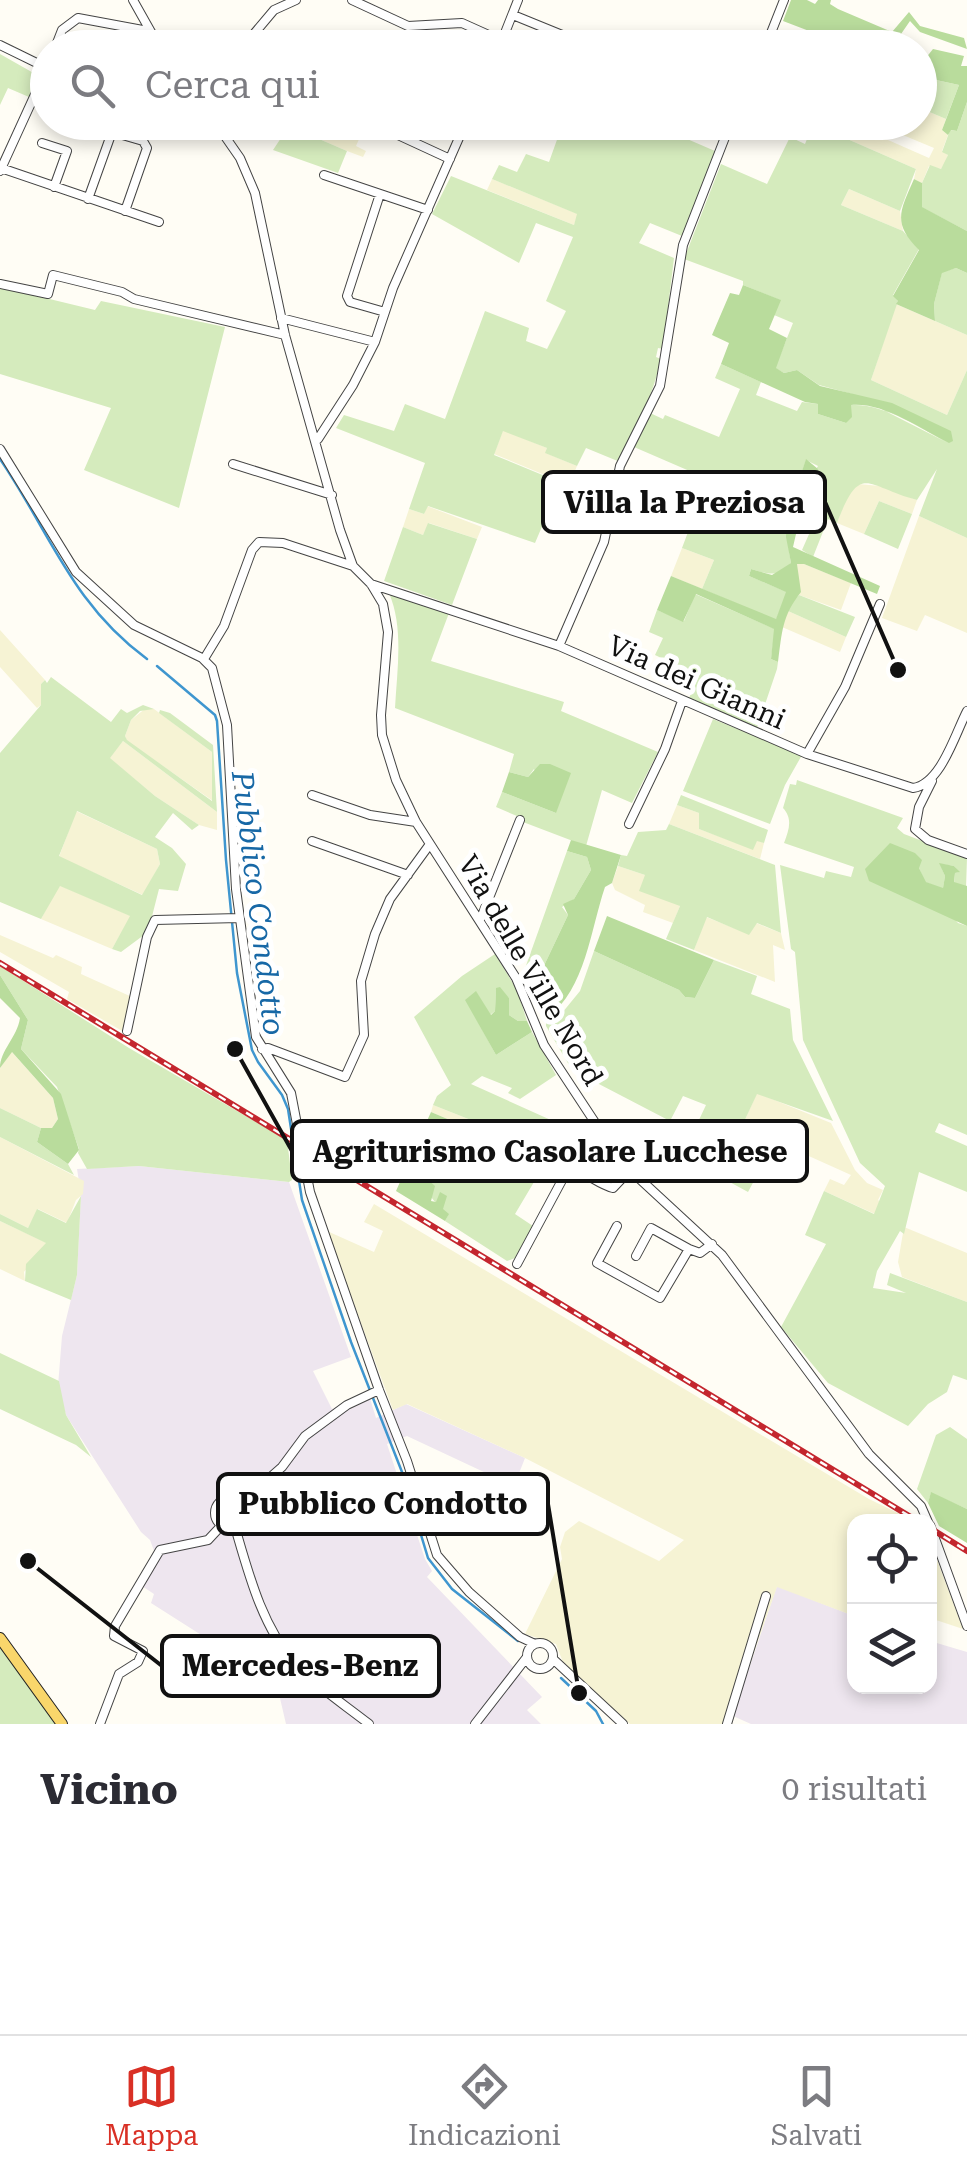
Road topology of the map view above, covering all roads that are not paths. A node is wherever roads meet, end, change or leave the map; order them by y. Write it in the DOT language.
graph roads {
  1 [pos="133,0"];
  2 [pos="296,0"];
  3 [pos="352,0"];
  4 [pos="518,0"];
  5 [pos="784,0"];
  6 [pos="281,2"];
  7 [pos="513,15"];
  8 [pos="62,30"];
  9 [pos="148,30"];
  10 [pos="257,30"];
  11 [pos="475,30"];
  12 [pos="506,30"];
  13 [pos="550,30"];
  14 [pos="772,30"];
  15 [pos="0,44"];
  16 [pos="30,59"];
  17 [pos="30,105"];
  18 [pos="109,140"];
  19 [pos="140,140"];
  20 [pos="228,140"];
  21 [pos="409,140"];
  22 [pos="458,140"];
  23 [pos="724,140"];
  24 [pos="42,143"];
  25 [pos="450,159"];
  26 [pos="1,170"];
  27 [pos="324,175"];
  28 [pos="54,187"];
  29 [pos="380,194"];
  30 [pos="88,199"];
  31 [pos="428,210"];
  32 [pos="125,211"];
  33 [pos="158,222"];
  34 [pos="0,284"];
  35 [pos="385,312"];
  36 [pos="281,318"];
  37 [pos="285,334"];
  38 [pos="374,342"];
  39 [pos="317,440"];
  40 [pos="0,449"];
  41 [pos="233,464"];
  42 [pos="332,495"];
  43 [pos="353,566"];
  44 [pos="371,584"];
  45 [pos="880,604"];
  46 [pos="559,646"];
  47 [pos="204,659"];
  48 [pos="682,700"];
  49 [pos="967,711"];
  50 [pos="806,754"];
  51 [pos="934,776"];
  52 [pos="312,795"];
  53 [pos="520,820"];
  54 [pos="416,822"];
  55 [pos="629,824"];
  56 [pos="312,841"];
  57 [pos="430,844"];
  58 [pos="967,854"];
  59 [pos="408,875"];
  60 [pos="236,918"];
  61 [pos="481,919"];
  62 [pos="127,1031"];
  63 [pos="262,1048"];
  64 [pos="630,1170"];
  65 [pos="618,1226"];
  66 [pos="712,1244"];
  67 [pos="690,1249"];
  68 [pos="636,1256"];
  69 [pos="517,1264"];
  70 [pos="373,1392"];
  71 [pos="241,1503"];
  72 [pos="925,1514"];
  73 [pos="221,1526"];
  74 [pos="235,1527"];
  75 [pos="937,1545"];
  76 [pos="766,1596"];
  77 [pos="967,1626"];
  78 [pos="520,1637"];
  79 [pos="0,1638"];
  80 [pos="535,1644"];
  81 [pos="527,1656"];
  82 [pos="553,1659"];
  83 [pos="533,1668"];
  84 [pos="546,1669"];
  85 [pos="563,1671"];
  86 [pos="516,1672"];
  87 [pos="62,1724"];
  88 [pos="100,1724"];
  89 [pos="368,1724"];
  90 [pos="475,1724"];
  91 [pos="623,1724"];
  92 [pos="727,1724"];
  1 -- 9 [label="street"];
  2 -- 6 [label="street"];
  3 -- 11 [label="street"];
  4 -- 7 [label="street"];
  5 -- 14 [label="street"];
  6 -- 10 [label="street"];
  7 -- 12 [label="street"];
  7 -- 13 [label="street"];
  8 -- 9 [label="street"];
  15 -- 16 [label="street"];
  17 -- 26 [label="street"];
  18 -- 30 [label="street"];
  19 -- 32 [label="street"];
  20 -- 36 [label="street, Via delle Ville Nord"];
  21 -- 25 [label="street"];
  22 -- 25 [label="street"];
  23 -- 46 [label="street"];
  24 -- 28 [label="street"];
  25 -- 31 [label="street"];
  26 -- 28 [label="street"];
  27 -- 29 [label="street"];
  28 -- 30 [label="street"];
  29 -- 31 [label="street"];
  29 -- 35 [label="street"];
  30 -- 32 [label="street"];
  31 -- 35 [label="street"];
  32 -- 33 [label="street"];
  34 -- 37 [label="street"];
  35 -- 38 [label="street"];
  36 -- 37 [label="street, Via delle Ville Nord"];
  36 -- 38 [label="street"];
  37 -- 39 [label="street, Via delle Ville Nord"];
  38 -- 39 [label="street"];
  39 -- 42 [label="street, Via delle Ville Nord"];
  40 -- 47 [label="street"];
  41 -- 42 [label="street"];
  42 -- 43 [label="street, Via delle Ville Nord"];
  43 -- 44 [label="street, Via delle Ville Nord"];
  43 -- 47 [label="street"];
  44 -- 46 [label="street, Via dei Gianni"];
  44 -- 54 [label="street, Via delle Ville Nord"];
  45 -- 50 [label="street"];
  46 -- 48 [label="street, Via dei Gianni"];
  47 -- 60 [label="street"];
  48 -- 50 [label="street, Via dei Gianni"];
  48 -- 55 [label="street"];
  49 -- 51 [label="street"];
  50 -- 51 [label="street, Via dei Gianni"];
  51 -- 58 [label="street"];
  52 -- 54 [label="street"];
  53 -- 61 [label="street"];
  54 -- 57 [label="street, Via delle Ville Nord"];
  56 -- 59 [label="street"];
  57 -- 59 [label="street"];
  57 -- 61 [label="street, Via delle Ville Nord"];
  59 -- 63 [label="street"];
  60 -- 62 [label="street"];
  60 -- 63 [label="street"];
  61 -- 64 [label="street, Via delle Ville Nord"];
  63 -- 70 [label="street"];
  64 -- 66 [label="street, Via delle Ville Nord"];
  64 -- 69 [label="street"];
  65 -- 67 [label="street"];
  66 -- 67 [label="street"];
  66 -- 72 [label="street, Via delle Ville Nord"];
  67 -- 68 [label="street"];
  70 -- 71 [label="street"];
  70 -- 78 [label="street"];
  71 -- 73 [label="street"];
  71 -- 74 [label="street"];
  73 -- 74 [label="street"];
  73 -- 88 [label="street"];
  74 -- 89 [label="street"];
  75 -- 77 [label="street, Via delle Ville Nord"];
  76 -- 92 [label="street"];
  78 -- 80 [label="street"];
  78 -- 81 [label="street"];
  79 -- 87 [label="main road"];
  80 -- 81 [label="street"];
  80 -- 82 [label="street"];
  81 -- 83 [label="street"];
  81 -- 86 [label="street"];
  82 -- 84 [label="street"];
  82 -- 85 [label="street"];
  83 -- 84 [label="street"];
  83 -- 86 [label="street"];
  84 -- 85 [label="street"];
  85 -- 91 [label="street"];
  86 -- 90 [label="street"];
}
